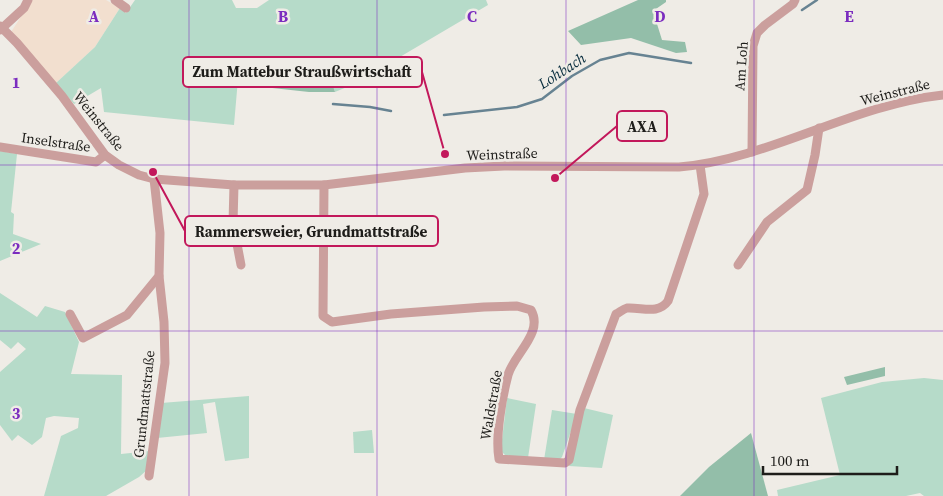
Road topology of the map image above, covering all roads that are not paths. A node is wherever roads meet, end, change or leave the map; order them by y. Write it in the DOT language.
graph roads {
  1 [pos="28,0"];
  2 [pos="115,0"];
  3 [pos="795,0"];
  4 [pos="126,8"];
  5 [pos="1,28"];
  6 [pos="943,95"];
  7 [pos="819,128"];
  8 [pos="0,147"];
  9 [pos="752,152"];
  10 [pos="105,155"];
  11 [pos="700,165"];
  12 [pos="154,179"];
  13 [pos="234,185"];
  14 [pos="324,185"];
  15 [pos="240,265"];
  16 [pos="738,265"];
  17 [pos="159,276"];
  18 [pos="70,314"];
  19 [pos="149,476"];
  1 -- 5 [label="street"];
  2 -- 4 [label="street"];
  3 -- 9 [label="street, Am Loh"];
  5 -- 10 [label="street, Weinstraße"];
  6 -- 7 [label="street, Weinstraße"];
  7 -- 9 [label="street, Weinstraße"];
  7 -- 16 [label="street"];
  8 -- 10 [label="street, Inselstraße"];
  9 -- 11 [label="street, Weinstraße"];
  10 -- 12 [label="street, Weinstraße"];
  11 -- 14 [label="street, Weinstraße"];
  11 -- 14 [label="street, Waldstraße"];
  12 -- 13 [label="street, Weinstraße"];
  12 -- 17 [label="street, Grundmattstraße"];
  13 -- 14 [label="street, Weinstraße"];
  13 -- 15 [label="street"];
  17 -- 18 [label="street"];
  17 -- 19 [label="street, Grundmattstraße"];
}
